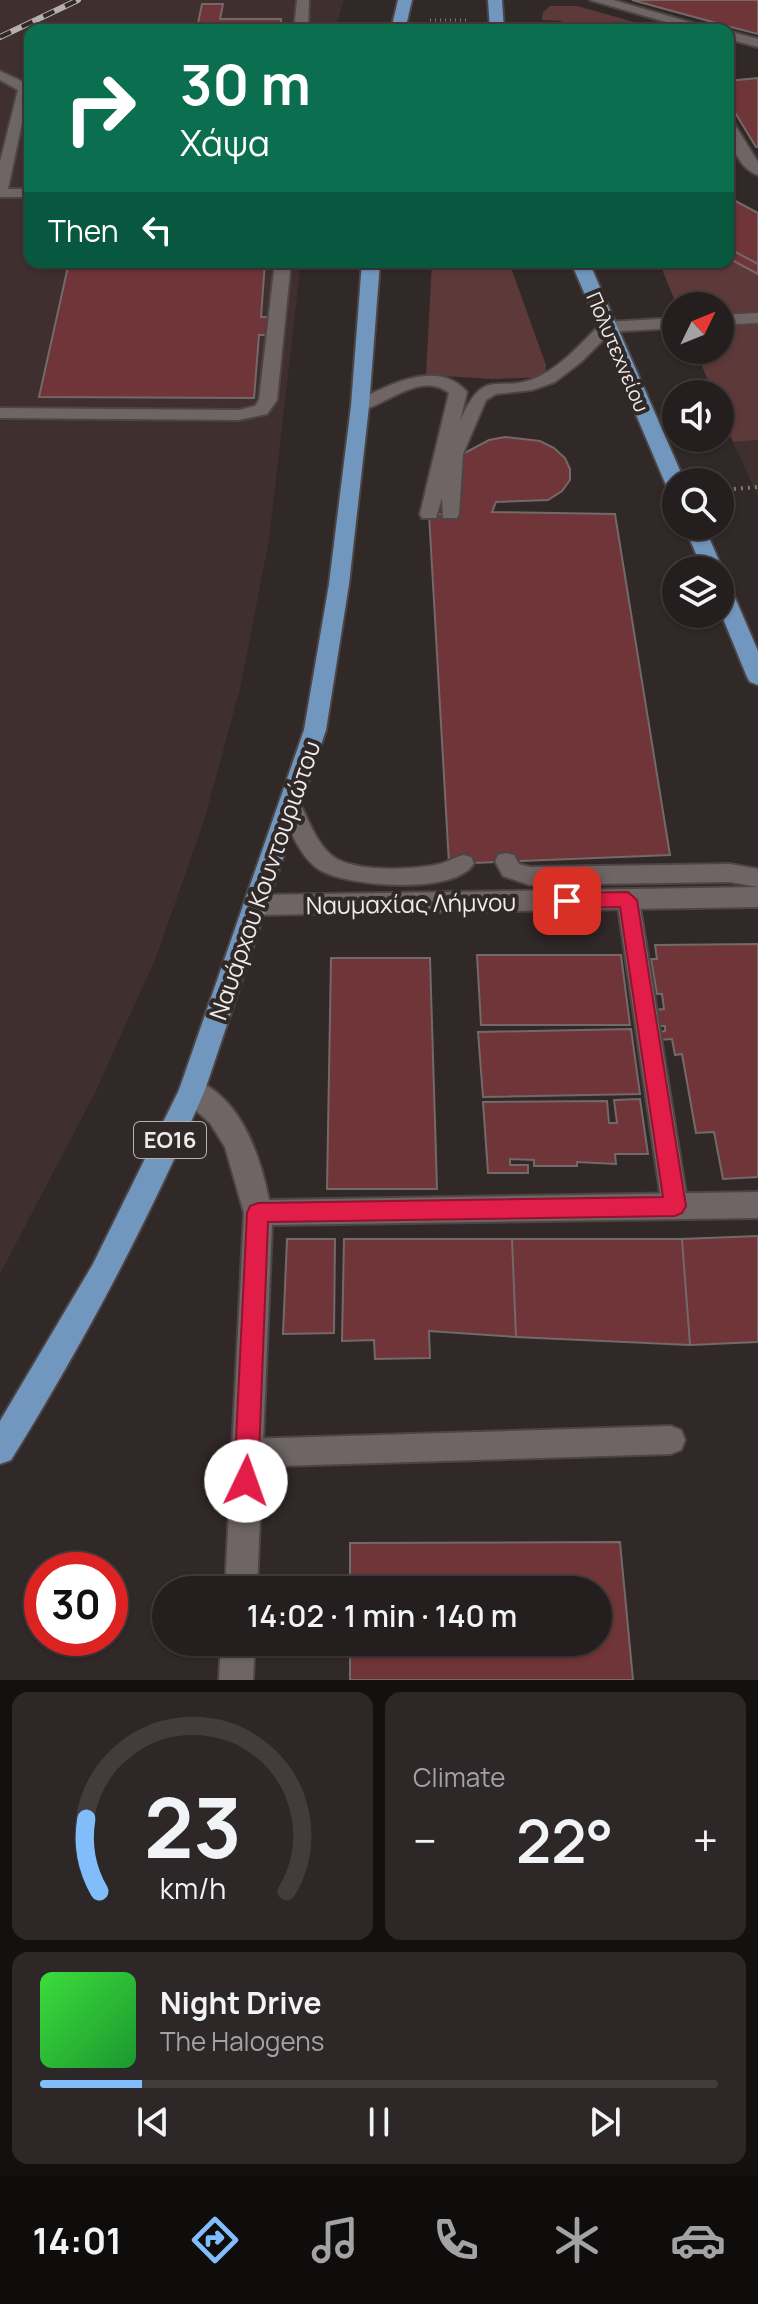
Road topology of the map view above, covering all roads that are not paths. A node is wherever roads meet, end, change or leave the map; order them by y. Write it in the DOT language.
graph roads {
  1 [pos="303,0"];
  2 [pos="405,0"];
  3 [pos="495,0"];
  4 [pos="597,0"];
  5 [pos="301,24"];
  6 [pos="400,24"];
  7 [pos="496,24"];
  8 [pos="687,24"];
  9 [pos="734,37"];
  10 [pos="758,43"];
  11 [pos="0,75"];
  12 [pos="24,87"];
  13 [pos="24,92"];
  14 [pos="734,136"];
  15 [pos="758,171"];
  16 [pos="0,193"];
  17 [pos="24,193"];
  18 [pos="282,268"];
  19 [pos="371,268"];
  20 [pos="582,268"];
  21 [pos="758,318"];
  22 [pos="734,319"];
  23 [pos="662,324"];
  24 [pos="607,327"];
  25 [pos="360,406"];
  26 [pos="0,413"];
  27 [pos="669,468"];
  28 [pos="429,514"];
  29 [pos="450,514"];
  30 [pos="734,620"];
  31 [pos="758,677"];
  32 [pos="291,808"];
  33 [pos="506,861"];
  34 [pos="463,863"];
  35 [pos="758,878"];
  36 [pos="758,897"];
  37 [pos="628,900"];
  38 [pos="256,905"];
  39 [pos="192,1090"];
  40 [pos="758,1205"];
  41 [pos="675,1206"];
  42 [pos="258,1213"];
  43 [pos="671,1440"];
  44 [pos="0,1449"];
  45 [pos="247,1453"];
  46 [pos="242,1576"];
  47 [pos="237,1656"];
  48 [pos="236,1680"];
  1 -- 5 [label="lane"];
  2 -- 6 [label="main road"];
  3 -- 7 [label="main road"];
  4 -- 8 [label="street"];
  9 -- 10 [label="street"];
  11 -- 12 [label="lane"];
  13 -- 16 [label="lane"];
  14 -- 15 [label="lane"];
  16 -- 17 [label="lane"];
  18 -- 26 [label="lane"];
  19 -- 25 [label="main road, Ναυάρχου Κουντουριώτου / ΕΟ16"];
  20 -- 24 [label="main road, Πολυτεχνείου"];
  21 -- 22 [label="street"];
  23 -- 24 [label="street"];
  24 -- 27 [label="main road, Πολυτεχνείου"];
  24 -- 29 [label="lane"];
  25 -- 28 [label="lane"];
  25 -- 32 [label="main road, Ναυάρχου Κουντουριώτου / ΕΟ16"];
  30 -- 31 [label="main road"];
  32 -- 34 [label="lane"];
  32 -- 38 [label="main road, Ναυάρχου Κουντουριώτου / ΕΟ16"];
  33 -- 35 [label="lane"];
  36 -- 37 [label="street, Ναυμαχίας Λήμνου"];
  37 -- 38 [label="street, Ναυμαχίας Λήμνου"];
  37 -- 41 [label="lane"];
  38 -- 39 [label="main road, Ναυάρχου Κουντουριώτου / ΕΟ16"];
  39 -- 42 [label="street"];
  39 -- 44 [label="main road, Ναυάρχου Κουντουριώτου / ΕΟ16"];
  40 -- 41 [label="street"];
  41 -- 42 [label="street"];
  42 -- 45 [label="street"];
  43 -- 45 [label="lane"];
  45 -- 46 [label="street"];
  47 -- 48 [label="street"];
}
